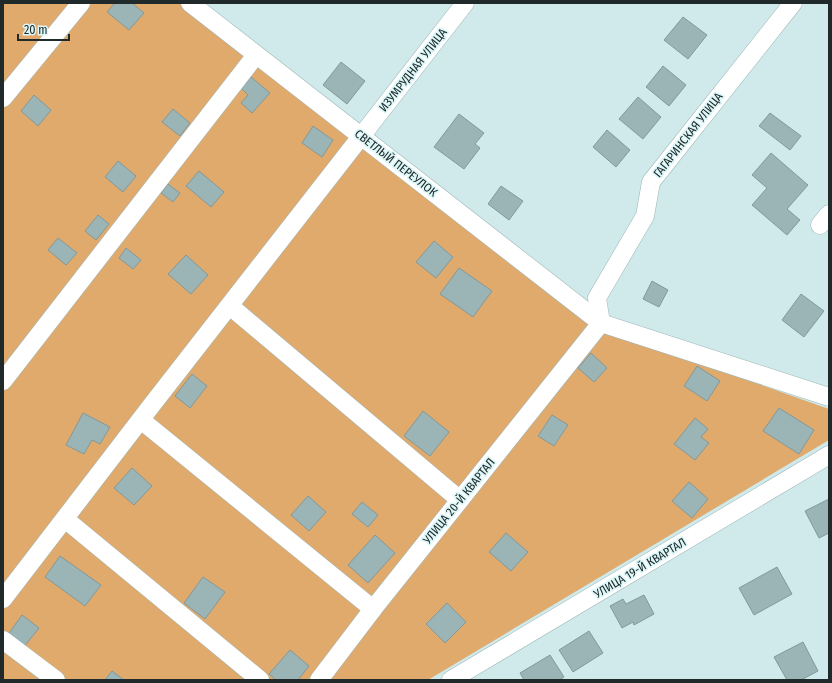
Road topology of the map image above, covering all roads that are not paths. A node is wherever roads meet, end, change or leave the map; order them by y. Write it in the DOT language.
graph roads {
  1 [pos="81,3"];
  2 [pos="190,3"];
  3 [pos="465,3"];
  4 [pos="793,3"];
  5 [pos="256,55"];
  6 [pos="3,98"];
  7 [pos="361,136"];
  8 [pos="230,306"];
  9 [pos="601,323"];
  10 [pos="3,381"];
  11 [pos="829,397"];
  12 [pos="141,420"];
  13 [pos="829,455"];
  14 [pos="460,500"];
  15 [pos="65,519"];
  16 [pos="3,599"];
  17 [pos="372,609"];
  18 [pos="3,640"];
  19 [pos="56,680"];
  20 [pos="260,680"];
  21 [pos="319,680"];
  22 [pos="451,680"];
  1 -- 6 [label="street"];
  2 -- 5 [label="street, СВЕТЛЫЙ ПЕРЕУЛОК"];
  3 -- 7 [label="street, ИЗУМРУДНАЯ УЛИЦА"];
  4 -- 9 [label="street, ГАГАРИНСКАЯ УЛИЦА"];
  5 -- 7 [label="street, СВЕТЛЫЙ ПЕРЕУЛОК"];
  5 -- 10 [label="street"];
  7 -- 8 [label="street, ИЗУМРУДНАЯ УЛИЦА"];
  7 -- 9 [label="street, СВЕТЛЫЙ ПЕРЕУЛОК"];
  8 -- 12 [label="street, ИЗУМРУДНАЯ УЛИЦА"];
  8 -- 14 [label="street"];
  9 -- 11 [label="street, СВЕТЛЫЙ ПЕРЕУЛОК"];
  9 -- 14 [label="street, УЛИЦА 20-Й КВАРТАЛ"];
  12 -- 15 [label="street, ИЗУМРУДНАЯ УЛИЦА"];
  12 -- 17 [label="street"];
  13 -- 22 [label="street, УЛИЦА 19-Й КВАРТАЛ"];
  14 -- 17 [label="street, УЛИЦА 20-Й КВАРТАЛ"];
  15 -- 16 [label="street, ИЗУМРУДНАЯ УЛИЦА"];
  15 -- 20 [label="street"];
  17 -- 21 [label="street, УЛИЦА 20-Й КВАРТАЛ"];
  18 -- 19 [label="street"];
}
